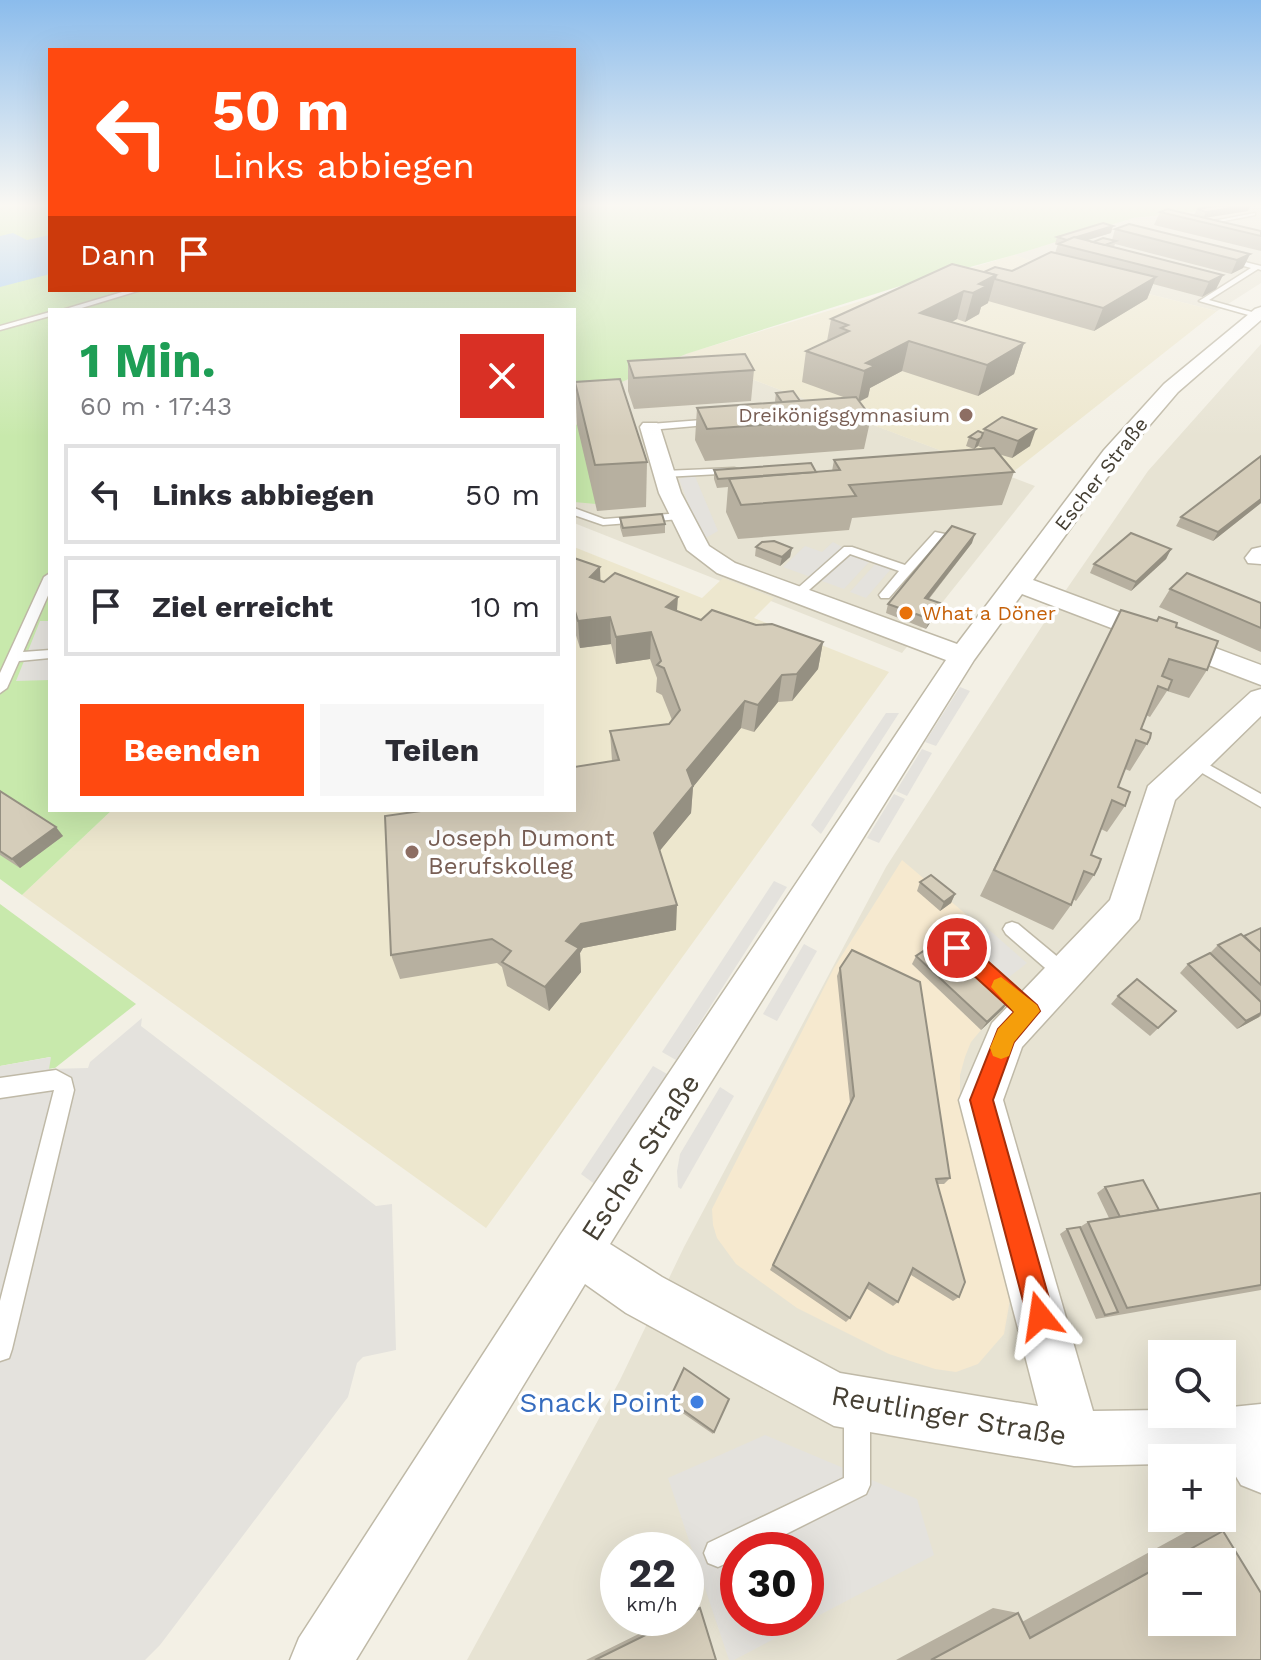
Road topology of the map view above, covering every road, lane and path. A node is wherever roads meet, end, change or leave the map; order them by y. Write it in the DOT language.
graph roads {
  1 [pos="1235,281"];
  2 [pos="130,292"];
  3 [pos="73,308"];
  4 [pos="48,315"];
  5 [pos="1257,319"];
  6 [pos="0,328"];
  7 [pos="729,421"];
  8 [pos="650,427"];
  9 [pos="751,470"];
  10 [pos="664,474"];
  11 [pos="576,512"];
  12 [pos="681,516"];
  13 [pos="939,534"];
  14 [pos="907,570"];
  15 [pos="48,581"];
  16 [pos="1017,583"];
  17 [pos="797,594"];
  18 [pos="885,595"];
  19 [pos="48,654"];
  20 [pos="963,656"];
  21 [pos="14,657"];
  22 [pos="1261,676"];
  23 [pos="0,688"];
  24 [pos="1261,699"];
  25 [pos="1195,762"];
  26 [pos="1261,801"];
  27 [pos="1012,929"];
  28 [pos="957,948"];
  29 [pos="1065,974"];
  30 [pos="1029,1011"];
  31 [pos="0,1088"];
  32 [pos="578,1251"];
  33 [pos="0,1349"];
  34 [pos="857,1403"];
  35 [pos="1074,1439"];
  36 [pos="1255,1444"];
  37 [pos="718,1553"];
  38 [pos="321,1660"];
  1 -- 5 [label="lane"];
  2 -- 3 [label="lane"];
  4 -- 6 [label="lane"];
  5 -- 16 [label="street, Escher Straße"];
  7 -- 8 [label="lane"];
  8 -- 10 [label="street"];
  9 -- 10 [label="lane"];
  10 -- 12 [label="street"];
  11 -- 12 [label="lane"];
  12 -- 17 [label="street"];
  13 -- 14 [label="lane"];
  14 -- 17 [label="lane"];
  14 -- 18 [label="lane"];
  15 -- 21 [label="lane"];
  16 -- 20 [label="street, Escher Straße"];
  16 -- 22 [label="street"];
  17 -- 20 [label="street"];
  19 -- 21 [label="lane"];
  20 -- 32 [label="street, Escher Straße"];
  21 -- 23 [label="lane"];
  24 -- 25 [label="street"];
  25 -- 26 [label="lane"];
  25 -- 29 [label="street"];
  27 -- 29 [label="lane"];
  28 -- 30 [label="lane"];
  29 -- 30 [label="street"];
  30 -- 35 [label="street"];
  31 -- 33 [label="lane"];
  32 -- 34 [label="street, Reutlinger Straße"];
  32 -- 38 [label="street, Escher Straße"];
  34 -- 35 [label="street, Reutlinger Straße"];
  34 -- 37 [label="lane"];
  35 -- 36 [label="street, Reutlinger Straße"];
}
